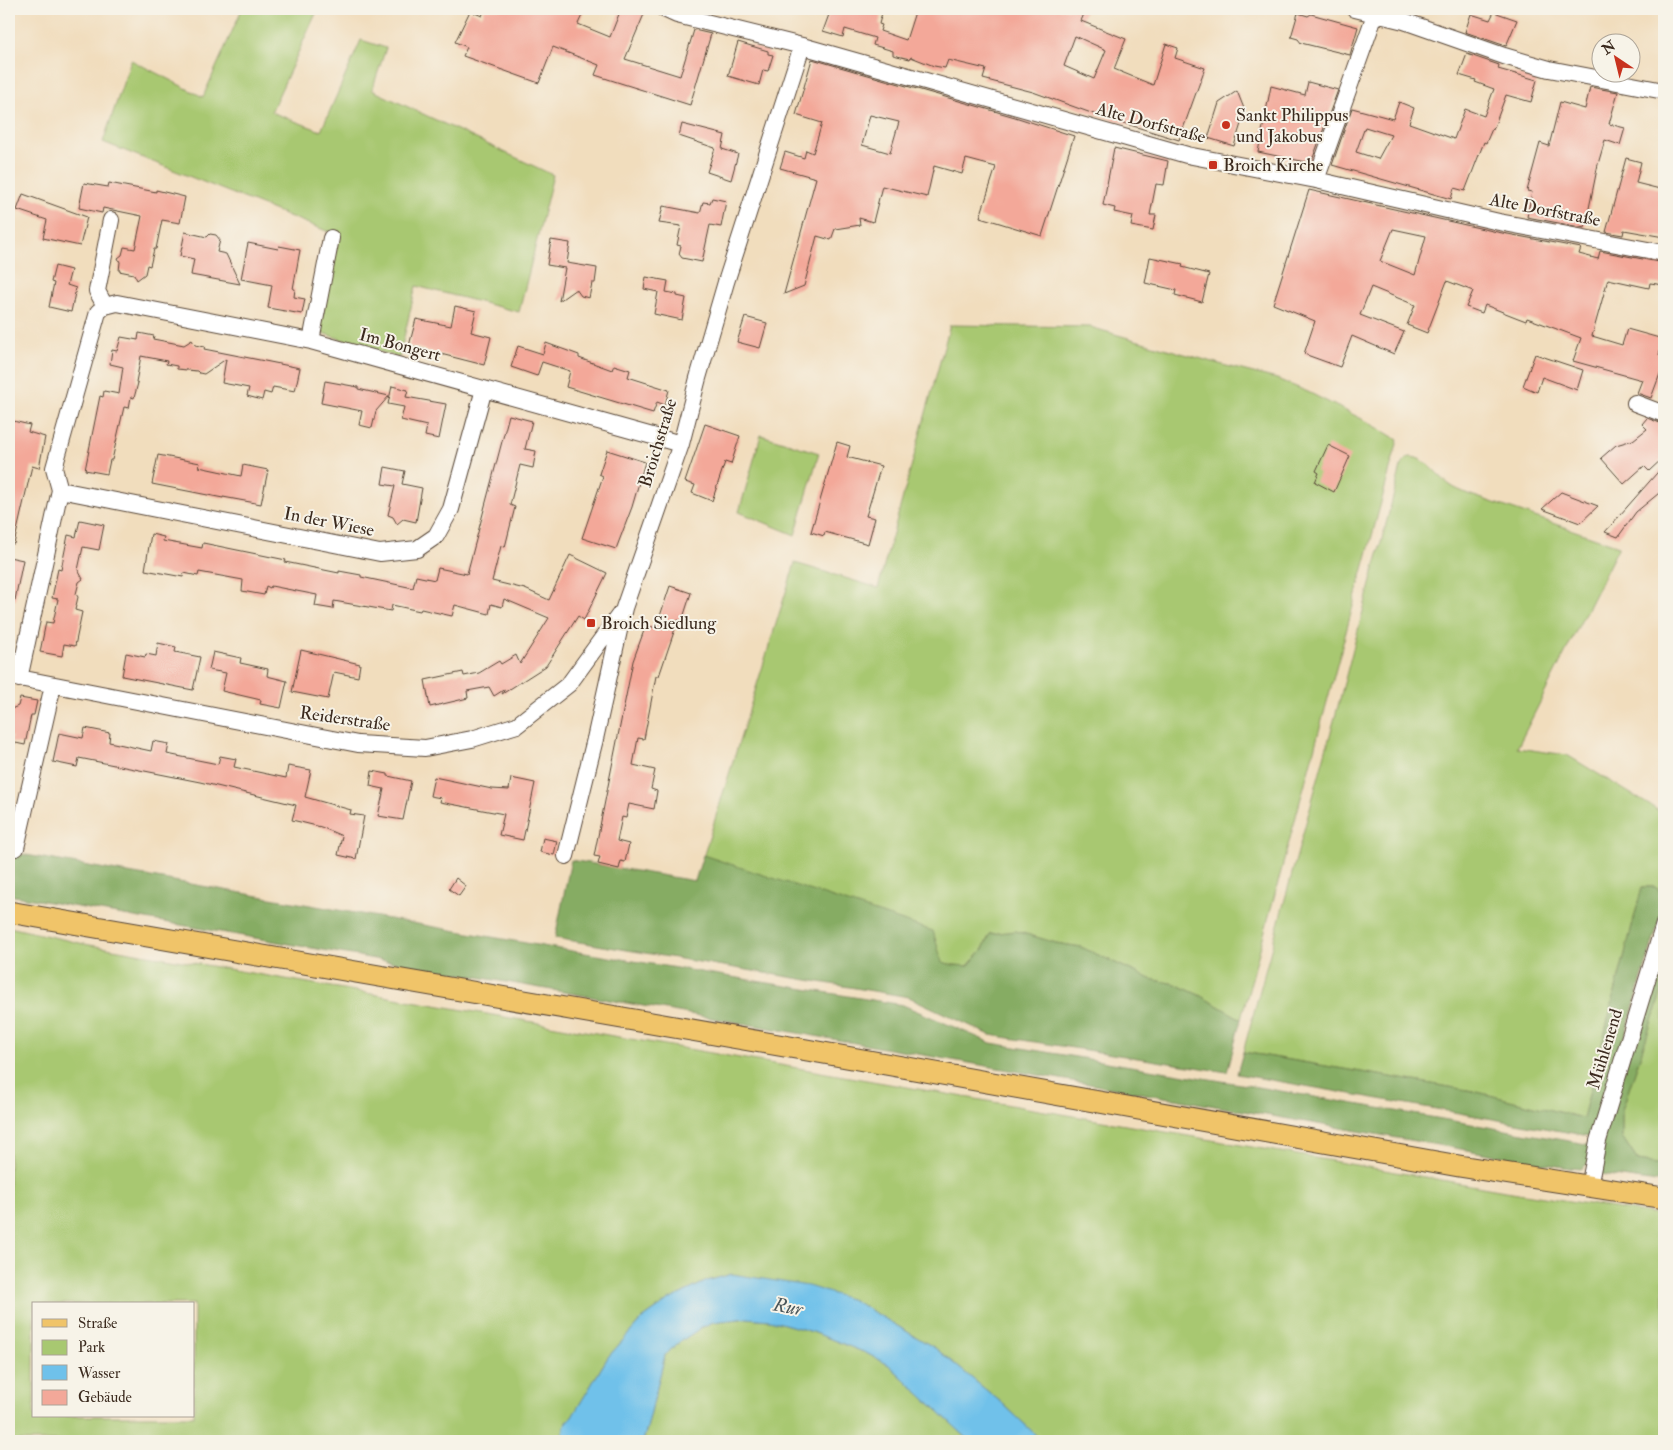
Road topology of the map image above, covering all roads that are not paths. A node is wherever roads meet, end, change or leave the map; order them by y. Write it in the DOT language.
graph roads {
  1 [pos="664,9"];
  2 [pos="1355,9"];
  3 [pos="1376,11"];
  4 [pos="802,46"];
  5 [pos="1664,91"];
  6 [pos="1316,180"];
  7 [pos="111,220"];
  8 [pos="331,238"];
  9 [pos="1664,253"];
  10 [pos="105,306"];
  11 [pos="311,342"];
  12 [pos="484,389"];
  13 [pos="1635,403"];
  14 [pos="1664,414"];
  15 [pos="681,444"];
  16 [pos="60,490"];
  17 [pos="624,608"];
  18 [pos="14,677"];
  19 [pos="53,685"];
  20 [pos="16,848"];
  21 [pos="566,856"];
  22 [pos="9,912"];
  23 [pos="1664,924"];
  24 [pos="1589,1186"];
  25 [pos="1664,1198"];
  1 -- 4 [label="street, Alte Dorfstraße"];
  2 -- 3 [label="street"];
  3 -- 5 [label="street"];
  3 -- 6 [label="street"];
  4 -- 6 [label="street, Alte Dorfstraße"];
  4 -- 15 [label="street, Broichstraße"];
  6 -- 9 [label="street, Alte Dorfstraße"];
  7 -- 10 [label="street"];
  8 -- 11 [label="street"];
  10 -- 11 [label="street, Im Bongert"];
  10 -- 16 [label="street"];
  11 -- 12 [label="street, Im Bongert"];
  12 -- 15 [label="street, Im Bongert"];
  12 -- 16 [label="street, In der Wiese"];
  13 -- 14 [label="street"];
  15 -- 17 [label="street, Broichstraße"];
  16 -- 18 [label="street"];
  17 -- 19 [label="street, Reiderstraße"];
  17 -- 21 [label="street, Broichstraße"];
  18 -- 19 [label="street, Reiderstraße"];
  19 -- 20 [label="street"];
  22 -- 24 [label="main road"];
  23 -- 24 [label="street, Mühlenend"];
  24 -- 25 [label="main road"];
}
